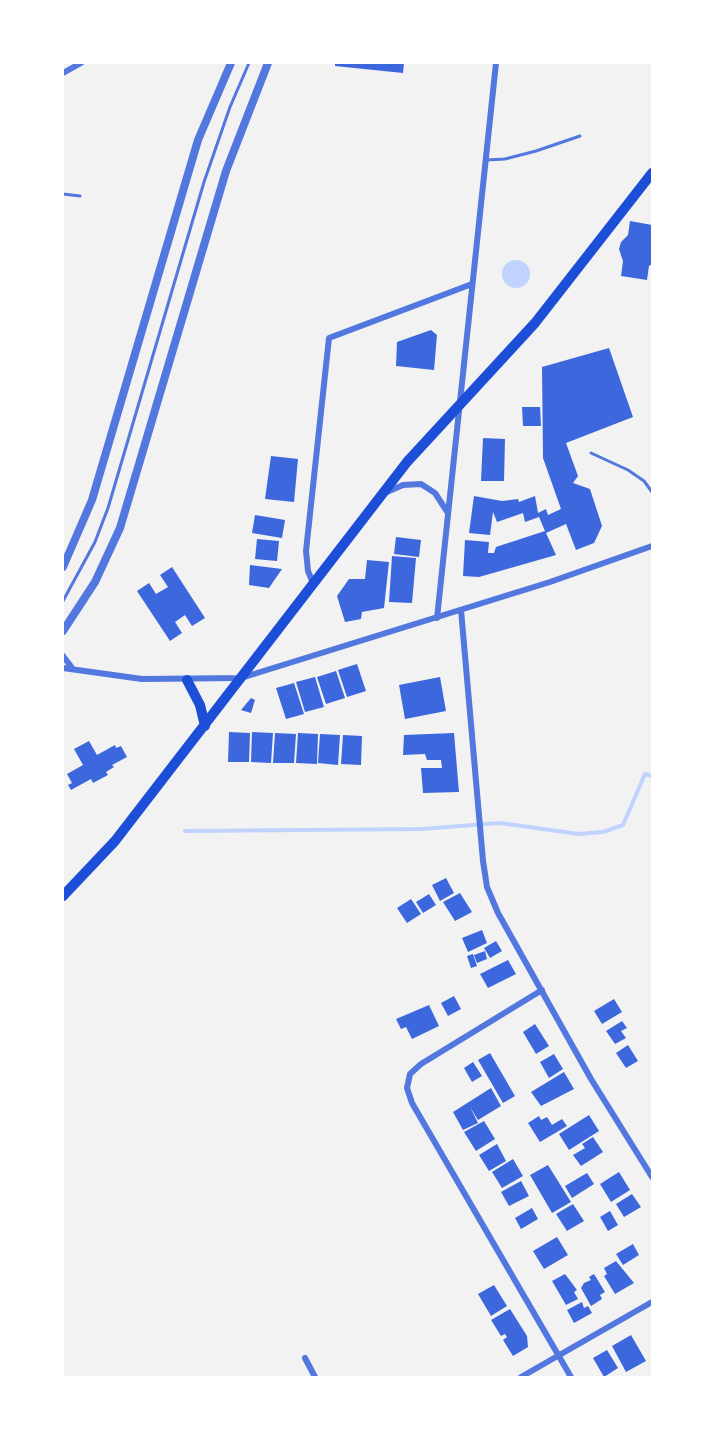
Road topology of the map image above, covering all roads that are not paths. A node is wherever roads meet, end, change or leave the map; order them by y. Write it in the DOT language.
graph roads {
  1 [pos="81,63"];
  2 [pos="231,63"];
  3 [pos="249,63"];
  4 [pos="268,63"];
  5 [pos="496,63"];
  6 [pos="63,73"];
  7 [pos="580,136"];
  8 [pos="486,160"];
  9 [pos="652,173"];
  10 [pos="63,194"];
  11 [pos="80,196"];
  12 [pos="472,284"];
  13 [pos="460,403"];
  14 [pos="591,453"];
  15 [pos="652,492"];
  16 [pos="379,497"];
  17 [pos="448,514"];
  18 [pos="652,546"];
  19 [pos="63,567"];
  20 [pos="313,583"];
  21 [pos="63,601"];
  22 [pos="461,610"];
  23 [pos="437,618"];
  24 [pos="63,631"];
  25 [pos="63,656"];
  26 [pos="63,668"];
  27 [pos="73,669"];
  28 [pos="241,678"];
  29 [pos="187,680"];
  30 [pos="205,726"];
  31 [pos="63,896"];
  32 [pos="542,990"];
  33 [pos="652,1177"];
  34 [pos="652,1302"];
  35 [pos="558,1354"];
  36 [pos="305,1358"];
  37 [pos="315,1377"];
  38 [pos="521,1377"];
  39 [pos="572,1377"];
  1 -- 6 [label="street"];
  2 -- 19 [label="street"];
  3 -- 21 [label="lane"];
  4 -- 24 [label="street"];
  5 -- 8 [label="street"];
  7 -- 8 [label="lane"];
  8 -- 12 [label="street"];
  9 -- 13 [label="main road"];
  10 -- 11 [label="lane"];
  12 -- 13 [label="street"];
  12 -- 20 [label="street"];
  13 -- 16 [label="main road"];
  13 -- 17 [label="street"];
  14 -- 15 [label="lane"];
  16 -- 17 [label="street"];
  16 -- 20 [label="main road"];
  17 -- 23 [label="street"];
  18 -- 22 [label="street"];
  20 -- 28 [label="main road"];
  22 -- 23 [label="street"];
  22 -- 32 [label="street"];
  23 -- 28 [label="street"];
  25 -- 27 [label="street"];
  26 -- 27 [label="street"];
  27 -- 29 [label="street"];
  28 -- 29 [label="street"];
  28 -- 30 [label="main road"];
  29 -- 30 [label="main road"];
  30 -- 31 [label="main road"];
  32 -- 33 [label="street"];
  32 -- 35 [label="street"];
  34 -- 35 [label="street"];
  35 -- 38 [label="street"];
  35 -- 39 [label="street"];
  36 -- 37 [label="street"];
}
